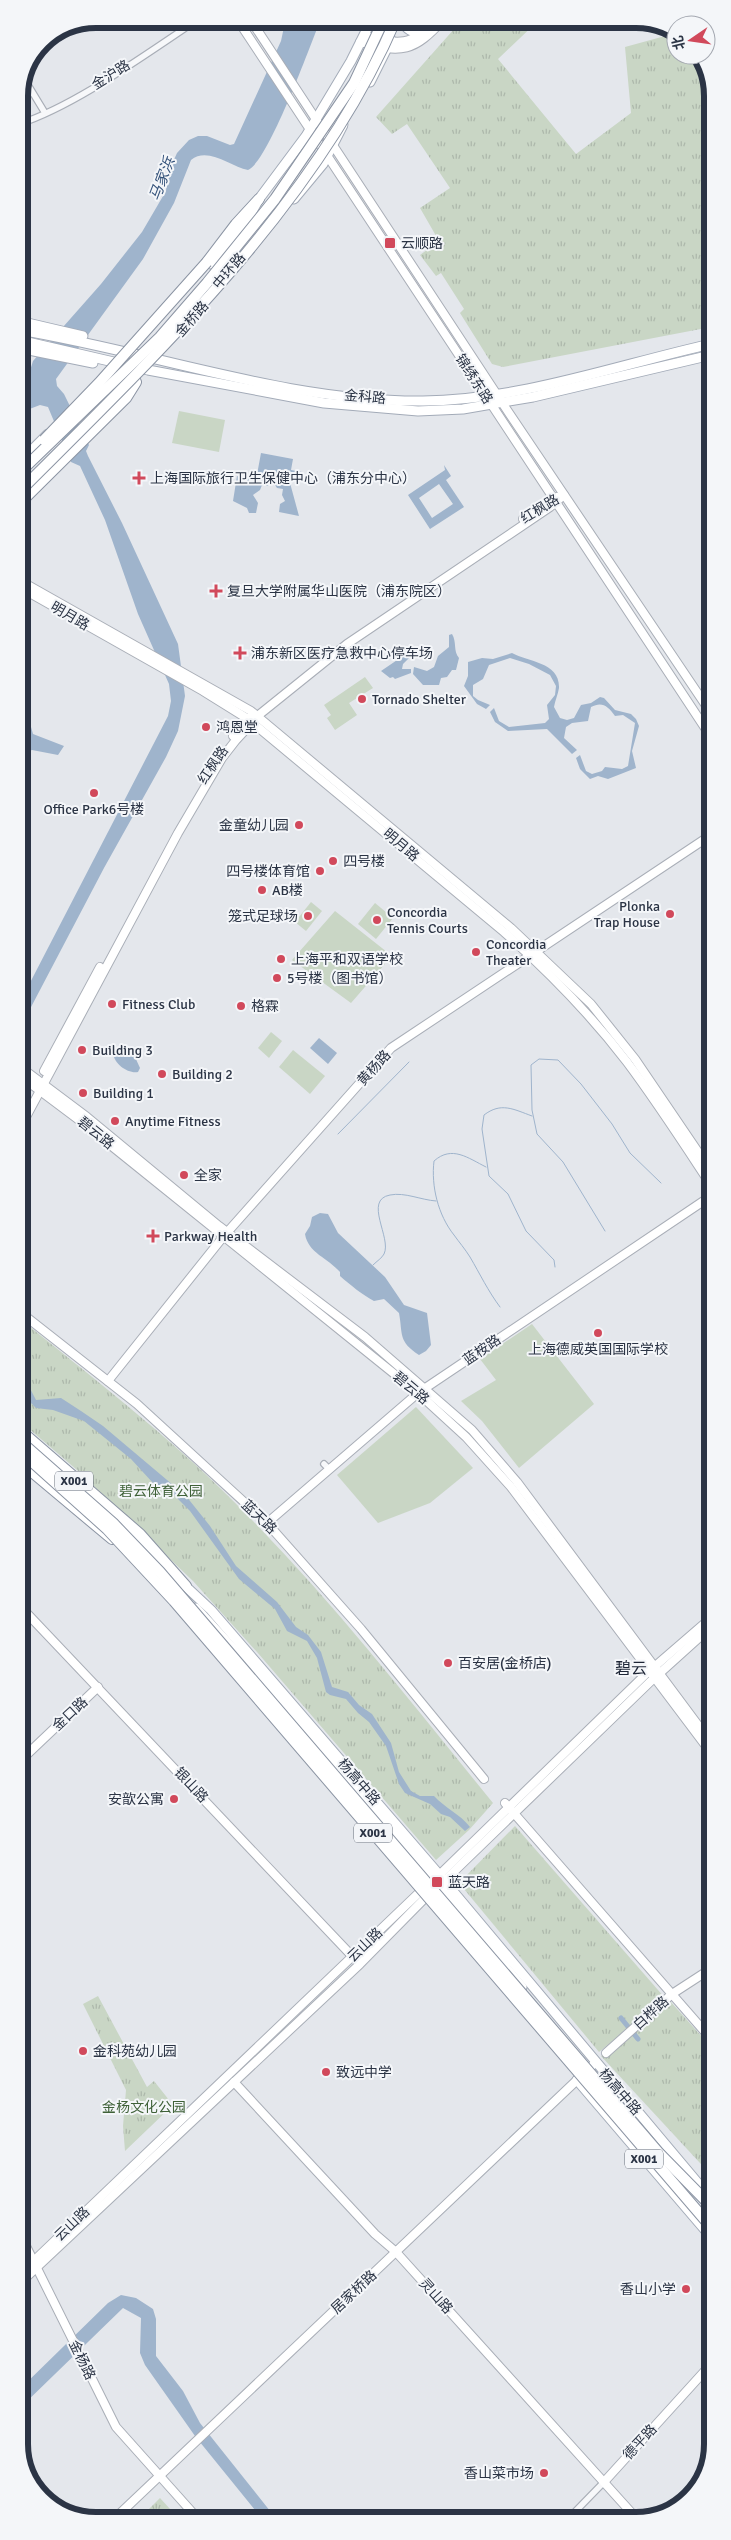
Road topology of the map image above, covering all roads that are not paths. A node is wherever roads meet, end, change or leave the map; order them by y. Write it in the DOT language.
graph roads {
  1 [pos="185,28"];
  2 [pos="244,28"];
  3 [pos="257,28"];
  4 [pos="368,28"];
  5 [pos="380,28"];
  6 [pos="394,28"];
  7 [pos="395,28"];
  8 [pos="405,28"];
  9 [pos="428,28"];
  10 [pos="436,28"];
  11 [pos="426,31"];
  12 [pos="362,39"];
  13 [pos="388,46"];
  14 [pos="29,86"];
  15 [pos="45,113"];
  16 [pos="28,120"];
  17 [pos="317,120"];
  18 [pos="310,129"];
  19 [pos="333,147"];
  20 [pos="328,157"];
  21 [pos="259,199"];
  22 [pos="28,323"];
  23 [pos="28,331"];
  24 [pos="28,345"];
  25 [pos="103,345"];
  26 [pos="28,346"];
  27 [pos="704,346"];
  28 [pos="132,352"];
  29 [pos="704,357"];
  30 [pos="156,359"];
  31 [pos="100,360"];
  32 [pos="122,365"];
  33 [pos="148,370"];
  34 [pos="136,382"];
  35 [pos="496,393"];
  36 [pos="484,395"];
  37 [pos="502,403"];
  38 [pos="491,404"];
  39 [pos="93,428"];
  40 [pos="28,454"];
  41 [pos="28,458"];
  42 [pos="28,464"];
  43 [pos="28,483"];
  44 [pos="28,490"];
  45 [pos="28,495"];
  46 [pos="564,495"];
  47 [pos="554,501"];
  48 [pos="28,585"];
  49 [pos="28,591"];
  50 [pos="145,654"];
  51 [pos="704,703"];
  52 [pos="253,718"];
  53 [pos="704,726"];
  54 [pos="704,840"];
  55 [pos="538,951"];
  56 [pos="531,956"];
  57 [pos="28,1074"];
  58 [pos="28,1079"];
  59 [pos="40,1085"];
  60 [pos="28,1105"];
  61 [pos="28,1111"];
  62 [pos="704,1161"];
  63 [pos="704,1176"];
  64 [pos="704,1201"];
  65 [pos="225,1234"];
  66 [pos="28,1318"];
  67 [pos="108,1381"];
  68 [pos="422,1390"];
  69 [pos="28,1442"];
  70 [pos="28,1442"];
  71 [pos="28,1443"];
  72 [pos="28,1459"];
  73 [pos="28,1464"];
  74 [pos="28,1469"];
  75 [pos="267,1523"];
  76 [pos="112,1540"];
  77 [pos="126,1553"];
  78 [pos="186,1586"];
  79 [pos="28,1614"];
  80 [pos="704,1625"];
  81 [pos="704,1632"];
  82 [pos="654,1672"];
  83 [pos="98,1687"];
  84 [pos="704,1734"];
  85 [pos="704,1743"];
  86 [pos="28,1753"];
  87 [pos="329,1758"];
  88 [pos="484,1779"];
  89 [pos="336,1794"];
  90 [pos="509,1808"];
  91 [pos="439,1880"];
  92 [pos="422,1895"];
  93 [pos="353,1956"];
  94 [pos="360,1964"];
  95 [pos="704,1973"];
  96 [pos="672,1994"];
  97 [pos="704,2031"];
  98 [pos="606,2053"];
  99 [pos="592,2066"];
  100 [pos="231,2079"];
  101 [pos="577,2080"];
  102 [pos="704,2191"];
  103 [pos="704,2199"];
  104 [pos="704,2201"];
  105 [pos="704,2219"];
  106 [pos="704,2229"];
  107 [pos="28,2250"];
  108 [pos="396,2252"];
  109 [pos="35,2264"];
  110 [pos="28,2269"];
  111 [pos="28,2273"];
  112 [pos="704,2372"];
  113 [pos="160,2476"];
  114 [pos="604,2482"];
  115 [pos="122,2512"];
  116 [pos="192,2512"];
  117 [pos="575,2512"];
  118 [pos="631,2512"];
  1 -- 15 [label="street, 金沪路"];
  2 -- 18 [label="street, 锦绣东路"];
  3 -- 17 [label="street, 锦绣东路"];
  4 -- 12 [label="main road"];
  5 -- 42 [label="highway, 中环路, bridge"];
  6 -- 43 [label="highway, 中环路, bridge"];
  7 -- 13 [label="main road"];
  8 -- 11 [label="main road"];
  9 -- 11 [label="street"];
  10 -- 13 [label="street"];
  11 -- 13 [label="street"];
  12 -- 13 [label="street"];
  12 -- 17 [label="main road"];
  13 -- 19 [label="main road, 金桥路"];
  14 -- 15 [label="street"];
  15 -- 16 [label="street, 金沪路"];
  17 -- 18 [label="main road, 金桥路"];
  17 -- 19 [label="street, 锦绣东路"];
  18 -- 20 [label="street, 锦绣东路"];
  18 -- 21 [label="main road, 金桥路"];
  19 -- 20 [label="main road, 金桥路"];
  19 -- 35 [label="street, 锦绣东路"];
  20 -- 30 [label="main road, 金桥路"];
  20 -- 36 [label="street, 锦绣东路"];
  21 -- 28 [label="main road, 金桥路"];
  21 -- 41 [label="highway, bridge"];
  22 -- 25 [label="main road"];
  23 -- 25 [label="main road, 金科路"];
  24 -- 31 [label="main road, 金科路"];
  25 -- 28 [label="main road, 金科路"];
  26 -- 31 [label="main road"];
  27 -- 35 [label="main road, 金科路"];
  28 -- 30 [label="main road, 金科路"];
  28 -- 32 [label="main road, 金桥路"];
  29 -- 37 [label="main road, 金科路"];
  30 -- 33 [label="main road, 金桥路"];
  30 -- 36 [label="main road, 金科路"];
  31 -- 32 [label="main road, 金科路"];
  32 -- 33 [label="main road, 金科路"];
  32 -- 40 [label="main road, 金桥路, bridge"];
  33 -- 34 [label="main road, 金桥路"];
  33 -- 38 [label="main road, 金科路"];
  34 -- 39 [label="highway"];
  35 -- 36 [label="main road, 金科路"];
  35 -- 37 [label="street, 锦绣东路"];
  36 -- 38 [label="street, 锦绣东路"];
  37 -- 38 [label="main road, 金科路"];
  37 -- 46 [label="street, 锦绣东路"];
  38 -- 47 [label="street, 锦绣东路"];
  39 -- 44 [label="main road"];
  39 -- 45 [label="highway"];
  46 -- 47 [label="street, 红枫路"];
  46 -- 51 [label="street, 锦绣东路"];
  47 -- 52 [label="street, 红枫路"];
  47 -- 53 [label="street, 锦绣东路"];
  48 -- 50 [label="street, 明月路"];
  49 -- 50 [label="street, 明月路"];
  50 -- 52 [label="street, 明月路"];
  50 -- 52 [label="street, 明月路"];
  52 -- 55 [label="street, 明月路"];
  52 -- 56 [label="street, 明月路"];
  52 -- 59 [label="street, 红枫路"];
  54 -- 55 [label="street, 黄杨路"];
  55 -- 56 [label="street, 黄杨路"];
  55 -- 62 [label="street, 明月路"];
  56 -- 63 [label="street, 明月路"];
  56 -- 65 [label="street, 黄杨路"];
  57 -- 59 [label="street"];
  58 -- 59 [label="street"];
  59 -- 60 [label="street, 红枫路"];
  59 -- 61 [label="street, 红枫路"];
  59 -- 65 [label="street, 碧云路"];
  64 -- 68 [label="street, 蓝桉路"];
  65 -- 67 [label="street, 黄杨路"];
  65 -- 68 [label="street, 碧云路"];
  66 -- 67 [label="street, 蓝天路"];
  67 -- 75 [label="street, 蓝天路"];
  68 -- 75 [label="street, 蓝桉路"];
  68 -- 82 [label="street, 碧云路"];
  69 -- 78 [label="highway"];
  70 -- 78 [label="main road, 杨高中路 / X001"];
  71 -- 103 [label="highway, 杨高中路 / X001, bridge"];
  72 -- 105 [label="highway, 杨高中路 / X001, bridge"];
  73 -- 76 [label="main road, 杨高中路 / X001"];
  74 -- 76 [label="highway"];
  75 -- 88 [label="street, 蓝天路"];
  76 -- 77 [label="main road, 杨高中路 / X001"];
  77 -- 87 [label="main road, 杨高中路 / X001"];
  77 -- 89 [label="main road, X001"];
  78 -- 91 [label="main road, 杨高中路 / X001"];
  79 -- 83 [label="street, 银山路"];
  80 -- 82 [label="street, 云山路"];
  81 -- 82 [label="street, 云山路"];
  82 -- 84 [label="street, 碧云路"];
  82 -- 85 [label="street, 碧云路"];
  82 -- 90 [label="street, 云山路"];
  83 -- 86 [label="street, 金口路"];
  83 -- 93 [label="street, 银山路"];
  87 -- 89 [label="main road"];
  87 -- 91 [label="main road, 杨高中路 / X001"];
  89 -- 92 [label="main road, X001"];
  90 -- 91 [label="street, 云山路"];
  90 -- 96 [label="street"];
  91 -- 92 [label="street, 云山路"];
  91 -- 99 [label="main road, 杨高中路 / X001"];
  92 -- 93 [label="street, 云山路"];
  92 -- 94 [label="street, 云山路"];
  93 -- 94 [label="street, 银山路"];
  93 -- 100 [label="street, 云山路"];
  94 -- 100 [label="street, 云山路"];
  95 -- 96 [label="street, 白桦路"];
  96 -- 97 [label="street"];
  96 -- 98 [label="street, 白桦路"];
  98 -- 99 [label="street, 白桦路"];
  99 -- 101 [label="street, 居家桥路"];
  99 -- 102 [label="main road, 杨高中路 / X001"];
  99 -- 104 [label="main road, 杨高中路"];
  100 -- 108 [label="street, 灵山路"];
  100 -- 109 [label="street, 云山路"];
  101 -- 106 [label="main road, X001"];
  101 -- 108 [label="street, 居家桥路"];
  107 -- 109 [label="street, 金杨路"];
  108 -- 113 [label="street, 居家桥路"];
  108 -- 114 [label="street, 灵山路"];
  109 -- 110 [label="street, 云山路"];
  109 -- 111 [label="street, 云山路"];
  109 -- 113 [label="street, 金杨路"];
  112 -- 114 [label="street, 德平路"];
  113 -- 115 [label="street, 居家桥路"];
  113 -- 116 [label="street, 金杨路"];
  114 -- 117 [label="street, 德平路"];
  114 -- 118 [label="street, 灵山路"];
}
